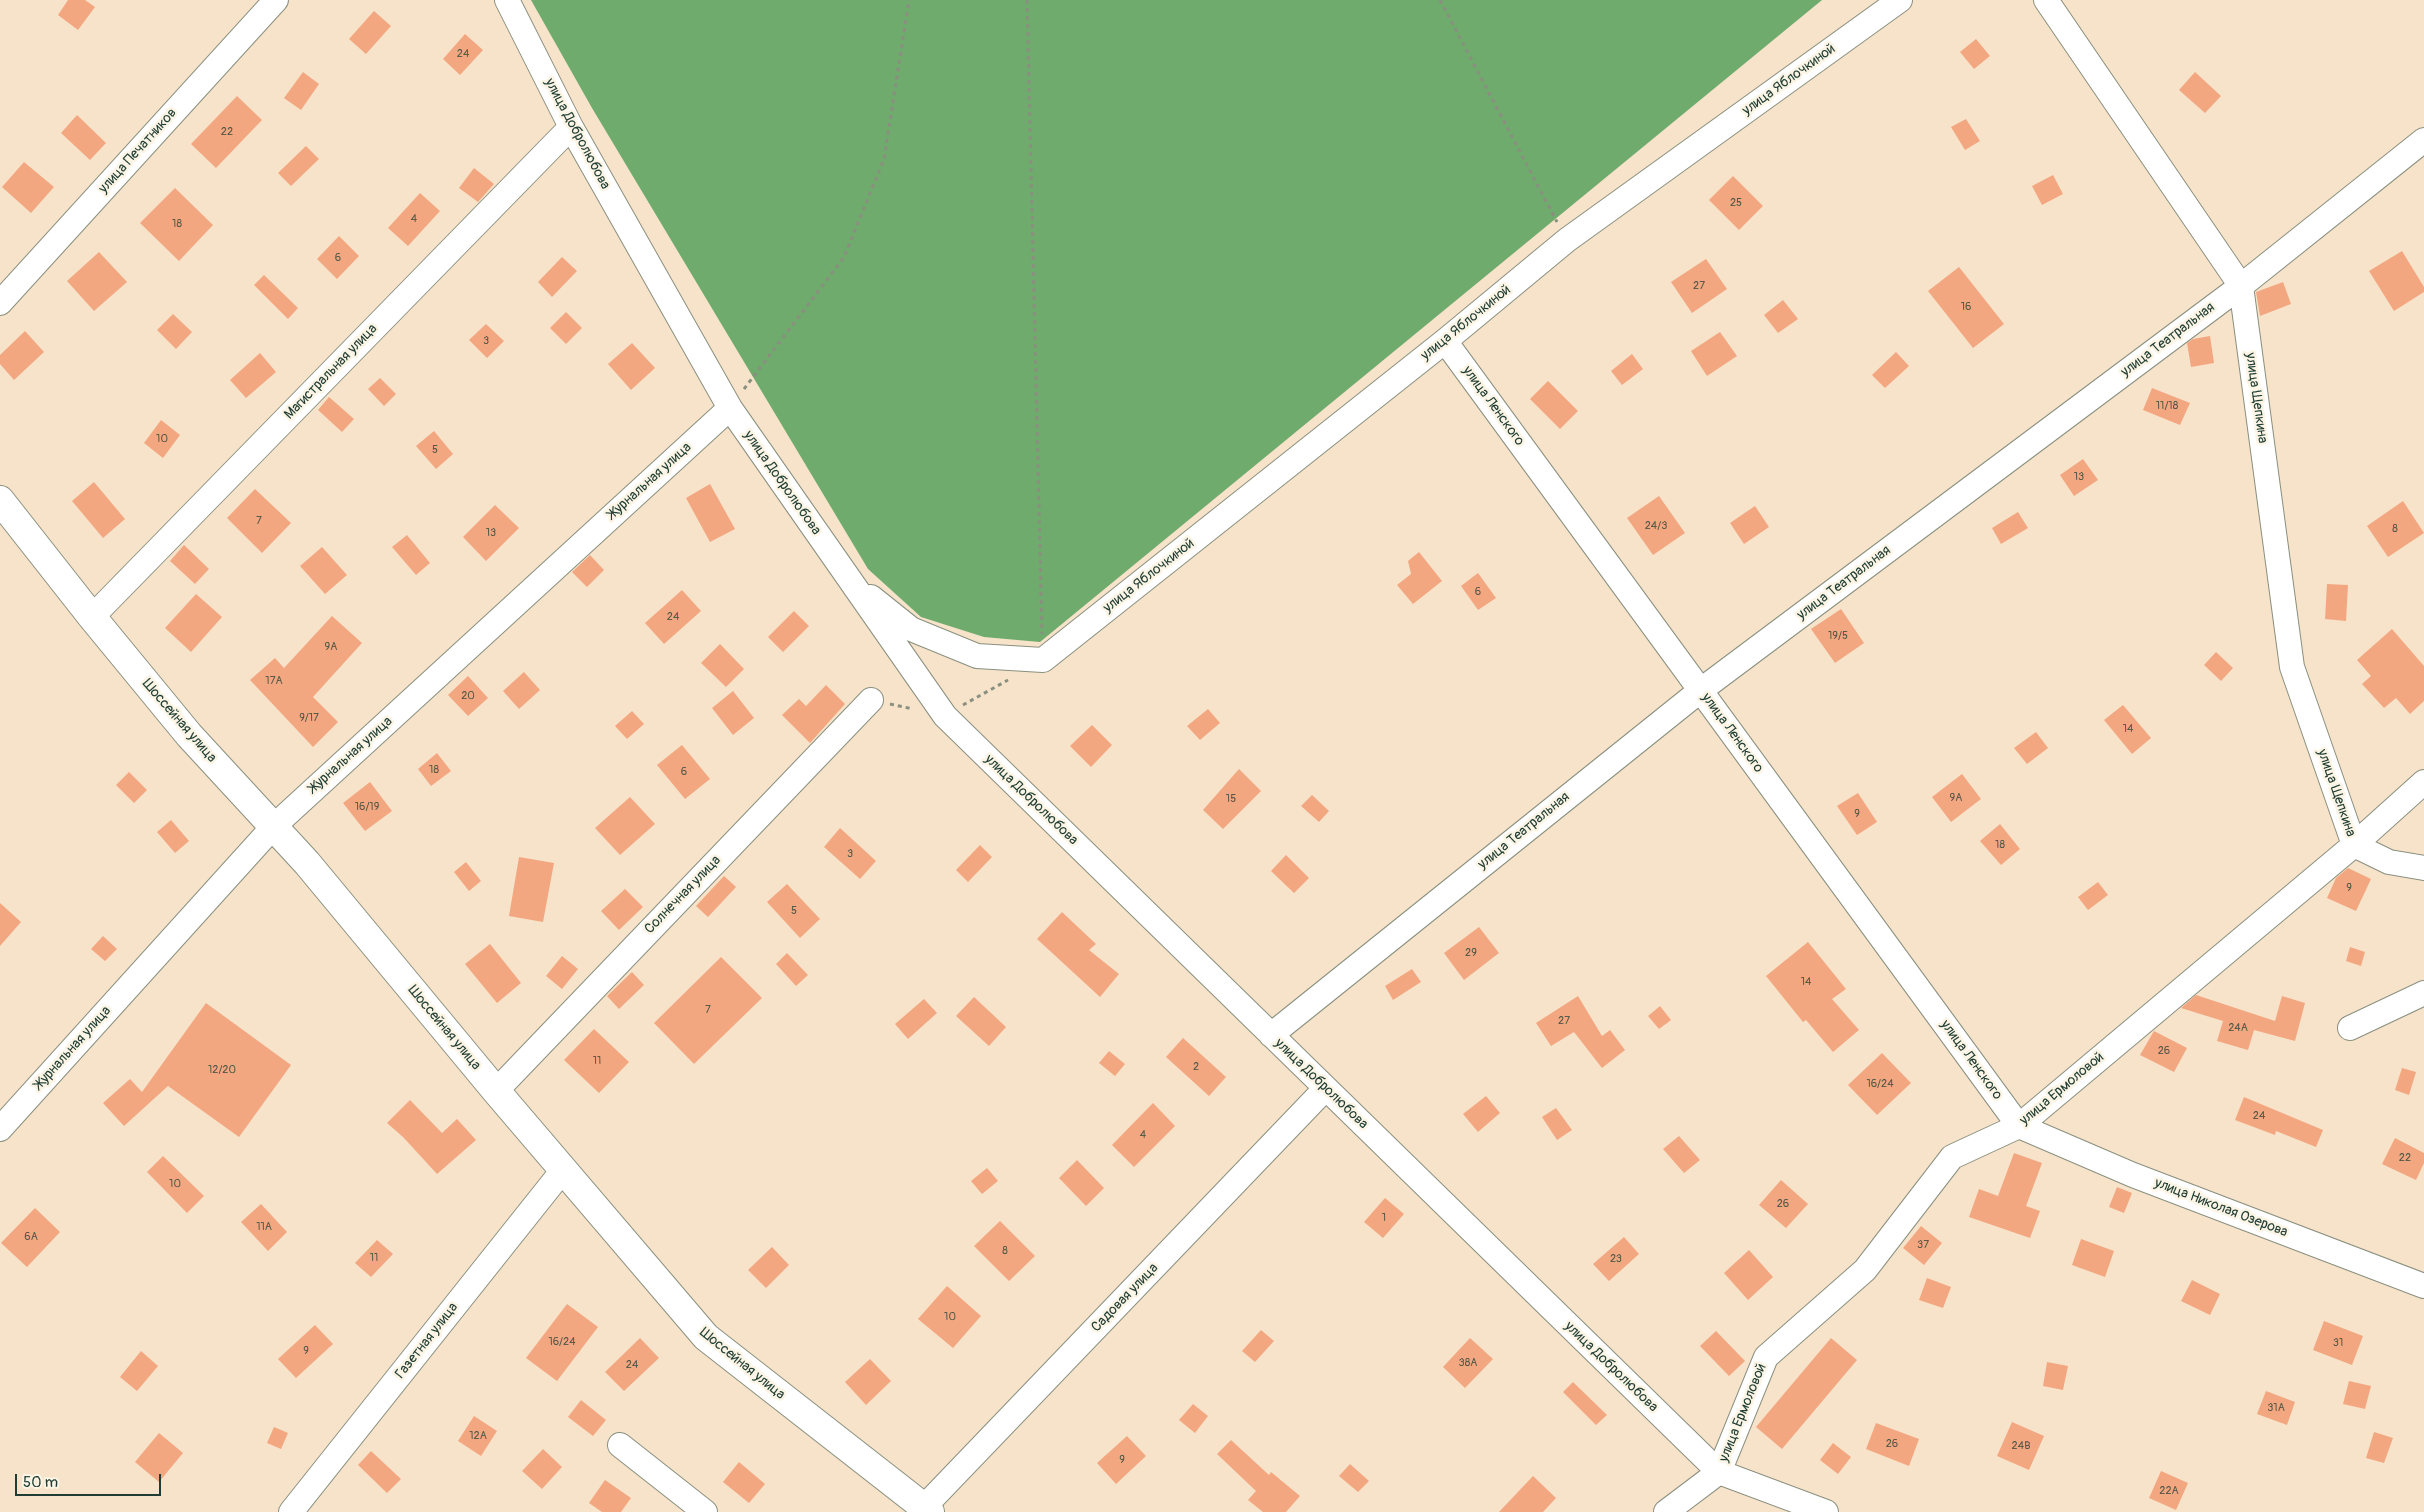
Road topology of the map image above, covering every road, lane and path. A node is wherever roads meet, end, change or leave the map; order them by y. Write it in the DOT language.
graph roads {
  1 [pos="276,0"];
  2 [pos="507,0"];
  3 [pos="908,0"];
  4 [pos="1027,0"];
  5 [pos="1440,0"];
  6 [pos="1900,0"];
  7 [pos="2046,0"];
  8 [pos="571,127"];
  9 [pos="2424,140"];
  10 [pos="1567,240"];
  11 [pos="2241,286"];
  12 [pos="0,303"];
  13 [pos="1446,341"];
  14 [pos="730,408"];
  15 [pos="0,500"];
  16 [pos="851,582"];
  17 [pos="92,617"];
  18 [pos="1043,660"];
  19 [pos="1700,690"];
  20 [pos="870,700"];
  21 [pos="2424,782"];
  22 [pos="273,827"];
  23 [pos="2354,845"];
  24 [pos="2424,868"];
  25 [pos="2424,993"];
  26 [pos="2350,1028"];
  27 [pos="1271,1035"];
  28 [pos="1325,1088"];
  29 [pos="496,1090"];
  30 [pos="2019,1126"];
  31 [pos="0,1129"];
  32 [pos="563,1170"];
  33 [pos="2424,1286"];
  34 [pos="620,1445"];
  35 [pos="1719,1472"];
  36 [pos="927,1510"];
  37 [pos="291,1512"];
  38 [pos="706,1512"];
  39 [pos="1666,1512"];
  40 [pos="1826,1512"];
  1 -- 12 [label="street, улица Печатников"];
  2 -- 8 [label="street, улица Добролюбова"];
  3 -- 14 [label="path"];
  4 -- 18 [label="path"];
  5 -- 10 [label="path"];
  6 -- 10 [label="street, улица Яблочкиной"];
  7 -- 11 [label="street, улица Щепкина"];
  8 -- 14 [label="street, улица Добролюбова"];
  8 -- 17 [label="street, Магистральная улица"];
  9 -- 11 [label="street, улица Театральная"];
  10 -- 13 [label="street, улица Яблочкиной"];
  11 -- 19 [label="street, улица Театральная"];
  11 -- 23 [label="street, улица Щепкина"];
  13 -- 18 [label="street, улица Яблочкиной"];
  13 -- 19 [label="street, улица Ленского"];
  14 -- 16 [label="street, улица Добролюбова"];
  14 -- 22 [label="street, Журнальная улица"];
  15 -- 17 [label="main road, Шоссейная улица"];
  16 -- 18 [label="street"];
  16 -- 27 [label="street, улица Добролюбова"];
  17 -- 22 [label="main road, Шоссейная улица"];
  19 -- 27 [label="street, улица Театральная"];
  19 -- 30 [label="street, улица Ленского"];
  20 -- 29 [label="street, Солнечная улица"];
  21 -- 23 [label="street, улица Ермоловой"];
  22 -- 29 [label="main road, Шоссейная улица"];
  22 -- 31 [label="street, Журнальная улица"];
  23 -- 24 [label="street"];
  23 -- 30 [label="street, улица Ермоловой"];
  25 -- 26 [label="street"];
  27 -- 28 [label="street, улица Добролюбова"];
  28 -- 35 [label="street, улица Добролюбова"];
  28 -- 36 [label="street, Садовая улица"];
  29 -- 32 [label="main road, Шоссейная улица"];
  30 -- 33 [label="street, улица Николая Озерова"];
  30 -- 35 [label="street, улица Ермоловой"];
  32 -- 36 [label="main road, Шоссейная улица"];
  32 -- 37 [label="street, Газетная улица"];
  34 -- 38 [label="street"];
  35 -- 39 [label="street, улица Ермоловой"];
  35 -- 40 [label="street"];
}
